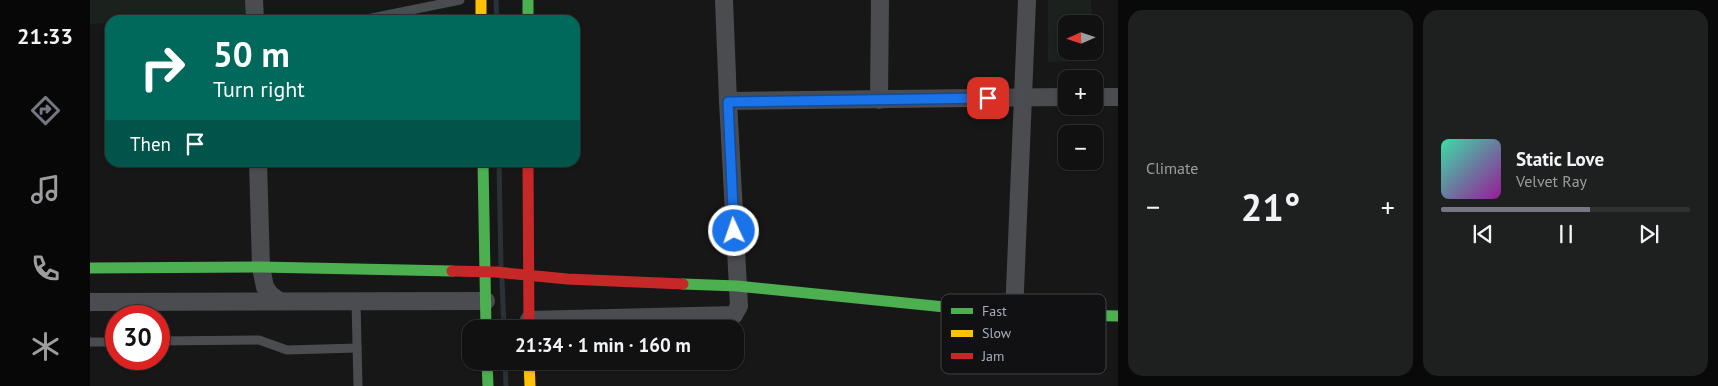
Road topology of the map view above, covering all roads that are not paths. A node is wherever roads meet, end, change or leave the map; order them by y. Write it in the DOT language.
graph roads {
  1 [pos="254,0"];
  2 [pos="460,0"];
  3 [pos="481,0"];
  4 [pos="528,0"];
  5 [pos="724,0"];
  6 [pos="880,0"];
  7 [pos="1027,0"];
  8 [pos="255,15"];
  9 [pos="386,15"];
  10 [pos="482,15"];
  11 [pos="528,15"];
  12 [pos="1024,97"];
  13 [pos="1058,97"];
  14 [pos="1103,97"];
  15 [pos="1118,97"];
  16 [pos="879,100"];
  17 [pos="728,102"];
  18 [pos="258,167"];
  19 [pos="483,167"];
  20 [pos="528,167"];
  21 [pos="260,267"];
  22 [pos="90,268"];
  23 [pos="490,272"];
  24 [pos="528,276"];
  25 [pos="737,286"];
  26 [pos="1015,294"];
  27 [pos="279,301"];
  28 [pos="356,301"];
  29 [pos="486,301"];
  30 [pos="90,302"];
  31 [pos="941,307"];
  32 [pos="486,320"];
  33 [pos="529,320"];
  34 [pos="620,320"];
  35 [pos="170,341"];
  36 [pos="90,342"];
  37 [pos="105,342"];
  38 [pos="357,348"];
  39 [pos="487,370"];
  40 [pos="530,370"];
  41 [pos="358,386"];
  42 [pos="488,386"];
  43 [pos="530,386"];
  1 -- 8 [label="street"];
  2 -- 9 [label="lane"];
  3 -- 10 [label="street"];
  4 -- 11 [label="street"];
  5 -- 17 [label="street"];
  6 -- 16 [label="street"];
  7 -- 12 [label="street"];
  12 -- 13 [label="street"];
  12 -- 16 [label="street"];
  12 -- 26 [label="street"];
  14 -- 15 [label="street"];
  16 -- 17 [label="street"];
  17 -- 25 [label="street"];
  18 -- 21 [label="street"];
  19 -- 23 [label="street"];
  20 -- 24 [label="street"];
  21 -- 22 [label="street"];
  21 -- 23 [label="street"];
  21 -- 27 [label="street"];
  23 -- 24 [label="street"];
  23 -- 29 [label="street"];
  24 -- 25 [label="street"];
  24 -- 33 [label="street"];
  25 -- 31 [label="street"];
  25 -- 34 [label="street"];
  27 -- 28 [label="street"];
  27 -- 30 [label="street"];
  28 -- 29 [label="street"];
  28 -- 38 [label="lane"];
  29 -- 32 [label="street"];
  35 -- 38 [label="lane"];
  36 -- 37 [label="lane"];
  38 -- 41 [label="lane"];
  39 -- 42 [label="street"];
  40 -- 43 [label="street"];
}
